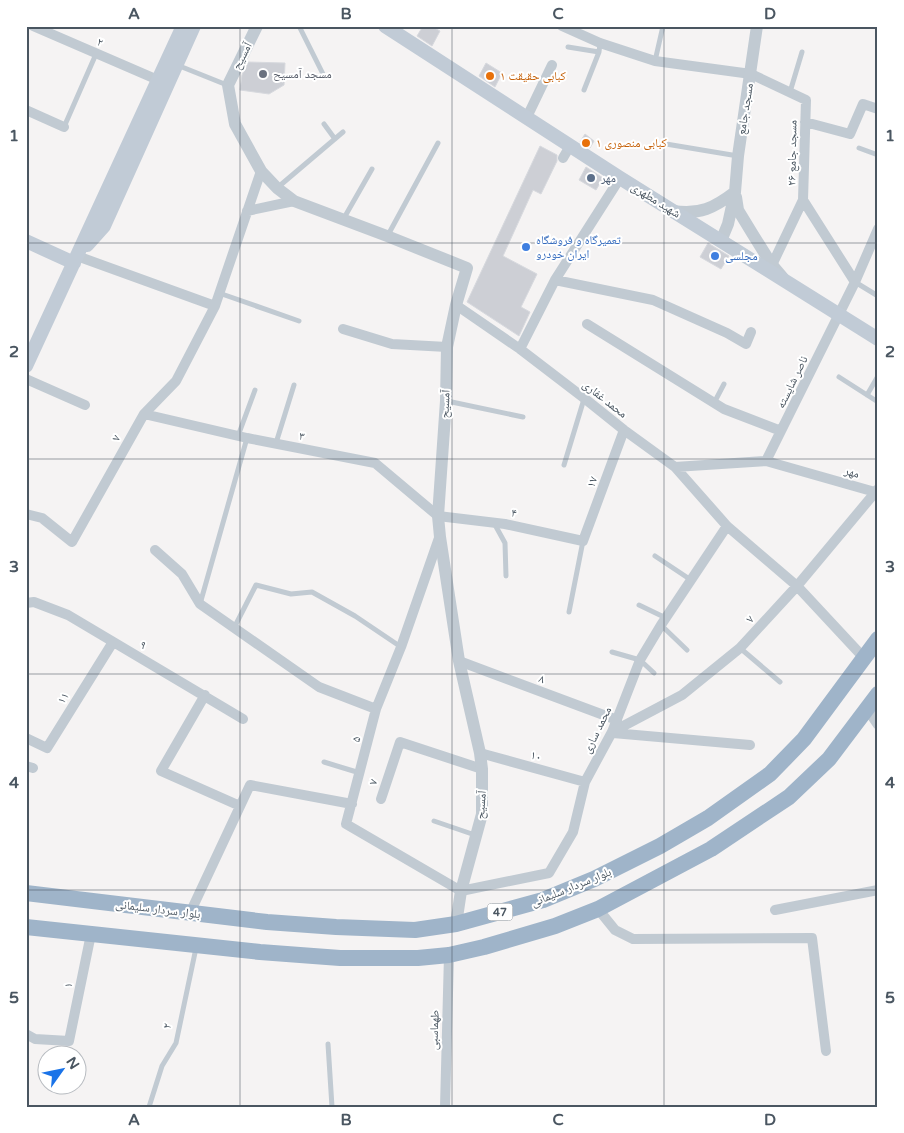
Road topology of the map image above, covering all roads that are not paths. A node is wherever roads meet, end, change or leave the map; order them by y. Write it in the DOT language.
graph roads {
  1 [pos="33,26"];
  2 [pos="183,26"];
  3 [pos="194,26"];
  4 [pos="257,26"];
  5 [pos="299,26"];
  6 [pos="385,26"];
  7 [pos="562,26"];
  8 [pos="663,26"];
  9 [pos="757,26"];
  10 [pos="568,47"];
  11 [pos="600,48"];
  12 [pos="802,52"];
  13 [pos="96,54"];
  14 [pos="655,61"];
  15 [pos="177,65"];
  16 [pos="552,65"];
  17 [pos="323,74"];
  18 [pos="751,74"];
  19 [pos="158,80"];
  20 [pos="228,85"];
  21 [pos="584,90"];
  22 [pos="790,93"];
  23 [pos="878,109"];
  24 [pos="26,110"];
  25 [pos="527,117"];
  26 [pos="805,122"];
  27 [pos="324,124"];
  28 [pos="64,127"];
  29 [pos="343,132"];
  30 [pos="335,139"];
  31 [pos="438,143"];
  32 [pos="666,144"];
  33 [pos="570,146"];
  34 [pos="859,148"];
  35 [pos="878,155"];
  36 [pos="738,156"];
  37 [pos="563,158"];
  38 [pos="372,169"];
  39 [pos="262,171"];
  40 [pos="620,178"];
  41 [pos="278,188"];
  42 [pos="735,192"];
  43 [pos="803,200"];
  44 [pos="294,201"];
  45 [pos="673,210"];
  46 [pos="247,212"];
  47 [pos="344,220"];
  48 [pos="878,229"];
  49 [pos="387,236"];
  50 [pos="26,242"];
  51 [pos="720,244"];
  52 [pos="78,255"];
  53 [pos="772,265"];
  54 [pos="555,280"];
  55 [pos="788,282"];
  56 [pos="856,282"];
  57 [pos="219,293"];
  58 [pos="878,296"];
  59 [pos="456,305"];
  60 [pos="215,306"];
  61 [pos="839,314"];
  62 [pos="299,321"];
  63 [pos="587,324"];
  64 [pos="343,329"];
  65 [pos="751,332"];
  66 [pos="878,339"];
  67 [pos="447,347"];
  68 [pos="520,350"];
  69 [pos="26,366"];
  70 [pos="878,376"];
  71 [pos="839,377"];
  72 [pos="26,379"];
  73 [pos="294,384"];
  74 [pos="724,384"];
  75 [pos="255,390"];
  76 [pos="867,395"];
  77 [pos="584,398"];
  78 [pos="446,401"];
  79 [pos="878,402"];
  80 [pos="714,403"];
  81 [pos="85,405"];
  82 [pos="144,414"];
  83 [pos="523,417"];
  84 [pos="624,430"];
  85 [pos="781,432"];
  86 [pos="242,437"];
  87 [pos="276,443"];
  88 [pos="766,460"];
  89 [pos="564,465"];
  90 [pos="675,467"];
  91 [pos="877,491"];
  92 [pos="26,514"];
  93 [pos="438,516"];
  94 [pos="494,523"];
  95 [pos="727,526"];
  96 [pos="440,537"];
  97 [pos="583,541"];
  98 [pos="155,550"];
  99 [pos="655,556"];
  100 [pos="506,576"];
  101 [pos="691,580"];
  102 [pos="797,586"];
  103 [pos="26,603"];
  104 [pos="200,604"];
  105 [pos="639,604"];
  106 [pos="836,610"];
  107 [pos="569,612"];
  108 [pos="828,619"];
  109 [pos="664,622"];
  110 [pos="234,628"];
  111 [pos="878,639"];
  112 [pos="113,642"];
  113 [pos="400,647"];
  114 [pos="740,648"];
  115 [pos="688,650"];
  116 [pos="612,652"];
  117 [pos="864,658"];
  118 [pos="640,660"];
  119 [pos="459,661"];
  120 [pos="654,673"];
  121 [pos="780,682"];
  122 [pos="878,694"];
  123 [pos="204,696"];
  124 [pos="867,708"];
  125 [pos="376,710"];
  126 [pos="243,719"];
  127 [pos="617,720"];
  128 [pos="878,725"];
  129 [pos="612,732"];
  130 [pos="26,738"];
  131 [pos="750,745"];
  132 [pos="480,753"];
  133 [pos="324,762"];
  134 [pos="482,769"];
  135 [pos="360,773"];
  136 [pos="585,782"];
  137 [pos="381,799"];
  138 [pos="352,804"];
  139 [pos="240,806"];
  140 [pos="434,821"];
  141 [pos="476,836"];
  142 [pos="878,890"];
  143 [pos="462,891"];
  144 [pos="26,893"];
  145 [pos="598,909"];
  146 [pos="775,910"];
  147 [pos="190,913"];
  148 [pos="456,924"];
  149 [pos="26,926"];
  150 [pos="91,934"];
  151 [pos="197,945"];
  152 [pos="449,955"];
  153 [pos="26,1034"];
  154 [pos="328,1044"];
  155 [pos="826,1051"];
  156 [pos="149,1107"];
  157 [pos="332,1107"];
  158 [pos="445,1107"];
  1 -- 13 [label="street, ۲"];
  2 -- 19 [label="main road"];
  3 -- 15 [label="main road"];
  4 -- 20 [label="street, آمسیح"];
  5 -- 17 [label="lane"];
  6 -- 25 [label="main road, شهید مطهری"];
  7 -- 11 [label="street"];
  8 -- 14 [label="lane"];
  9 -- 18 [label="street, مسجد جامع"];
  10 -- 11 [label="lane"];
  11 -- 14 [label="street"];
  11 -- 21 [label="lane"];
  12 -- 22 [label="lane"];
  13 -- 19 [label="street, ۲"];
  13 -- 28 [label="lane"];
  14 -- 18 [label="street"];
  15 -- 20 [label="lane"];
  15 -- 52 [label="main road"];
  16 -- 25 [label="street"];
  18 -- 22 [label="street, ۲۶ مسجد جامع"];
  18 -- 36 [label="street, مسجد جامع"];
  19 -- 52 [label="main road"];
  20 -- 39 [label="street, آمسیح"];
  22 -- 26 [label="street, ۲۶ مسجد جامع"];
  23 -- 26 [label="street"];
  24 -- 28 [label="street"];
  25 -- 33 [label="main road, شهید مطهری"];
  26 -- 43 [label="street, ۲۶ مسجد جامع"];
  27 -- 30 [label="lane"];
  29 -- 30 [label="lane"];
  30 -- 41 [label="lane"];
  31 -- 49 [label="lane"];
  32 -- 36 [label="lane"];
  33 -- 37 [label="street"];
  33 -- 40 [label="main road, شهید مطهری"];
  34 -- 35 [label="lane"];
  36 -- 42 [label="street, مسجد جامع"];
  38 -- 47 [label="lane"];
  39 -- 41 [label="street, آمسیح"];
  39 -- 46 [label="street, ۷"];
  40 -- 45 [label="main road, شهید مطهری"];
  40 -- 54 [label="street"];
  41 -- 44 [label="street, آمسیح"];
  42 -- 45 [label="street"];
  42 -- 51 [label="street"];
  42 -- 53 [label="street"];
  43 -- 53 [label="street"];
  43 -- 56 [label="street, ۲۶ مسجد جامع"];
  44 -- 46 [label="street"];
  44 -- 47 [label="street, آمسیح"];
  45 -- 51 [label="main road, شهید مطهری"];
  46 -- 57 [label="street, ۷"];
  47 -- 49 [label="street, آمسیح"];
  48 -- 56 [label="street"];
  49 -- 59 [label="street, آمسیح"];
  50 -- 52 [label="main road"];
  51 -- 55 [label="main road, شهید مطهری"];
  52 -- 60 [label="street"];
  52 -- 69 [label="main road"];
  53 -- 55 [label="street"];
  54 -- 65 [label="street"];
  54 -- 68 [label="street"];
  55 -- 61 [label="main road, شهید مطهری"];
  56 -- 58 [label="lane"];
  56 -- 61 [label="street"];
  57 -- 60 [label="street, ۷"];
  57 -- 62 [label="lane"];
  59 -- 67 [label="street, آمسیح"];
  59 -- 68 [label="street, محمد غفاری"];
  60 -- 82 [label="street, ۷"];
  61 -- 66 [label="main road, شهید مطهری"];
  61 -- 85 [label="street, ناصر شایسته"];
  63 -- 80 [label="street"];
  64 -- 67 [label="street"];
  67 -- 78 [label="street, آمسیح"];
  68 -- 77 [label="street, محمد غفاری"];
  70 -- 76 [label="lane"];
  71 -- 76 [label="lane"];
  72 -- 81 [label="street"];
  73 -- 87 [label="lane"];
  74 -- 80 [label="lane"];
  75 -- 86 [label="lane"];
  76 -- 79 [label="lane"];
  77 -- 84 [label="street, محمد غفاری"];
  77 -- 89 [label="lane"];
  78 -- 83 [label="lane"];
  78 -- 93 [label="street, آمسیح"];
  80 -- 85 [label="street"];
  82 -- 86 [label="street, ۳"];
  82 -- 92 [label="street, ۷"];
  84 -- 90 [label="street, محمد غفاری"];
  84 -- 97 [label="street, ۱۷"];
  85 -- 88 [label="street, ناصر شایسته"];
  86 -- 87 [label="street, ۳"];
  86 -- 104 [label="lane"];
  87 -- 93 [label="street, ۳"];
  88 -- 90 [label="street, مهر"];
  88 -- 91 [label="street, مهر"];
  90 -- 95 [label="street, محمد غفاری"];
  91 -- 102 [label="street, ۷"];
  93 -- 94 [label="street, ۴"];
  93 -- 96 [label="street, آمسیح"];
  94 -- 97 [label="street, ۴"];
  94 -- 100 [label="lane"];
  95 -- 101 [label="street, محمد ساری"];
  95 -- 102 [label="street, محمد غفاری"];
  96 -- 113 [label="street, ۵"];
  96 -- 119 [label="street, آمسیح"];
  97 -- 107 [label="lane"];
  98 -- 104 [label="street"];
  99 -- 101 [label="lane"];
  101 -- 109 [label="street, محمد ساری"];
  102 -- 108 [label="street, محمد غفاری"];
  102 -- 114 [label="street, ۷"];
  103 -- 112 [label="street, ۹"];
  104 -- 110 [label="street"];
  105 -- 109 [label="lane"];
  106 -- 108 [label="street"];
  108 -- 117 [label="street, محمد غفاری"];
  109 -- 115 [label="lane"];
  109 -- 118 [label="street, محمد ساری"];
  110 -- 113 [label="lane"];
  110 -- 125 [label="street"];
  111 -- 117 [label="highway, بلوار سردار سلیمانی / 47"];
  112 -- 123 [label="street, ۹"];
  112 -- 130 [label="street, ۱۱"];
  113 -- 125 [label="street, ۵"];
  114 -- 121 [label="lane"];
  114 -- 129 [label="street, ۷"];
  116 -- 118 [label="lane"];
  117 -- 148 [label="highway, بلوار سردار سلیمانی / 47"];
  118 -- 120 [label="lane"];
  118 -- 127 [label="street, محمد ساری"];
  119 -- 127 [label="street, ۸"];
  119 -- 132 [label="street, آمسیح"];
  122 -- 124 [label="highway, 47"];
  123 -- 126 [label="street, ۹"];
  123 -- 139 [label="street"];
  124 -- 128 [label="street"];
  124 -- 145 [label="highway, 47"];
  125 -- 135 [label="street, ۵"];
  127 -- 129 [label="street, محمد ساری"];
  129 -- 131 [label="street"];
  129 -- 136 [label="street, محمد ساری"];
  132 -- 134 [label="street, آمسیح"];
  132 -- 136 [label="street, ۱۰"];
  133 -- 135 [label="lane"];
  134 -- 137 [label="street, ۷"];
  134 -- 141 [label="street, آمسیح"];
  135 -- 138 [label="street, ۵"];
  136 -- 143 [label="street, محمد ساری"];
  138 -- 139 [label="street"];
  138 -- 143 [label="street, ۵"];
  139 -- 147 [label="street"];
  140 -- 141 [label="lane"];
  141 -- 143 [label="street, آمسیح"];
  142 -- 146 [label="street"];
  143 -- 148 [label="street, آمسیح"];
  144 -- 147 [label="highway, بلوار سردار سلیمانی / 47"];
  145 -- 152 [label="highway, 47"];
  145 -- 155 [label="street"];
  147 -- 148 [label="highway, بلوار سردار سلیمانی / 47"];
  149 -- 150 [label="highway, 47"];
  150 -- 151 [label="highway, 47"];
  150 -- 153 [label="street, ۱"];
  151 -- 152 [label="highway, 47"];
  151 -- 156 [label="lane, ۲"];
  152 -- 158 [label="street, طهماسبی"];
  154 -- 157 [label="lane"];
}
